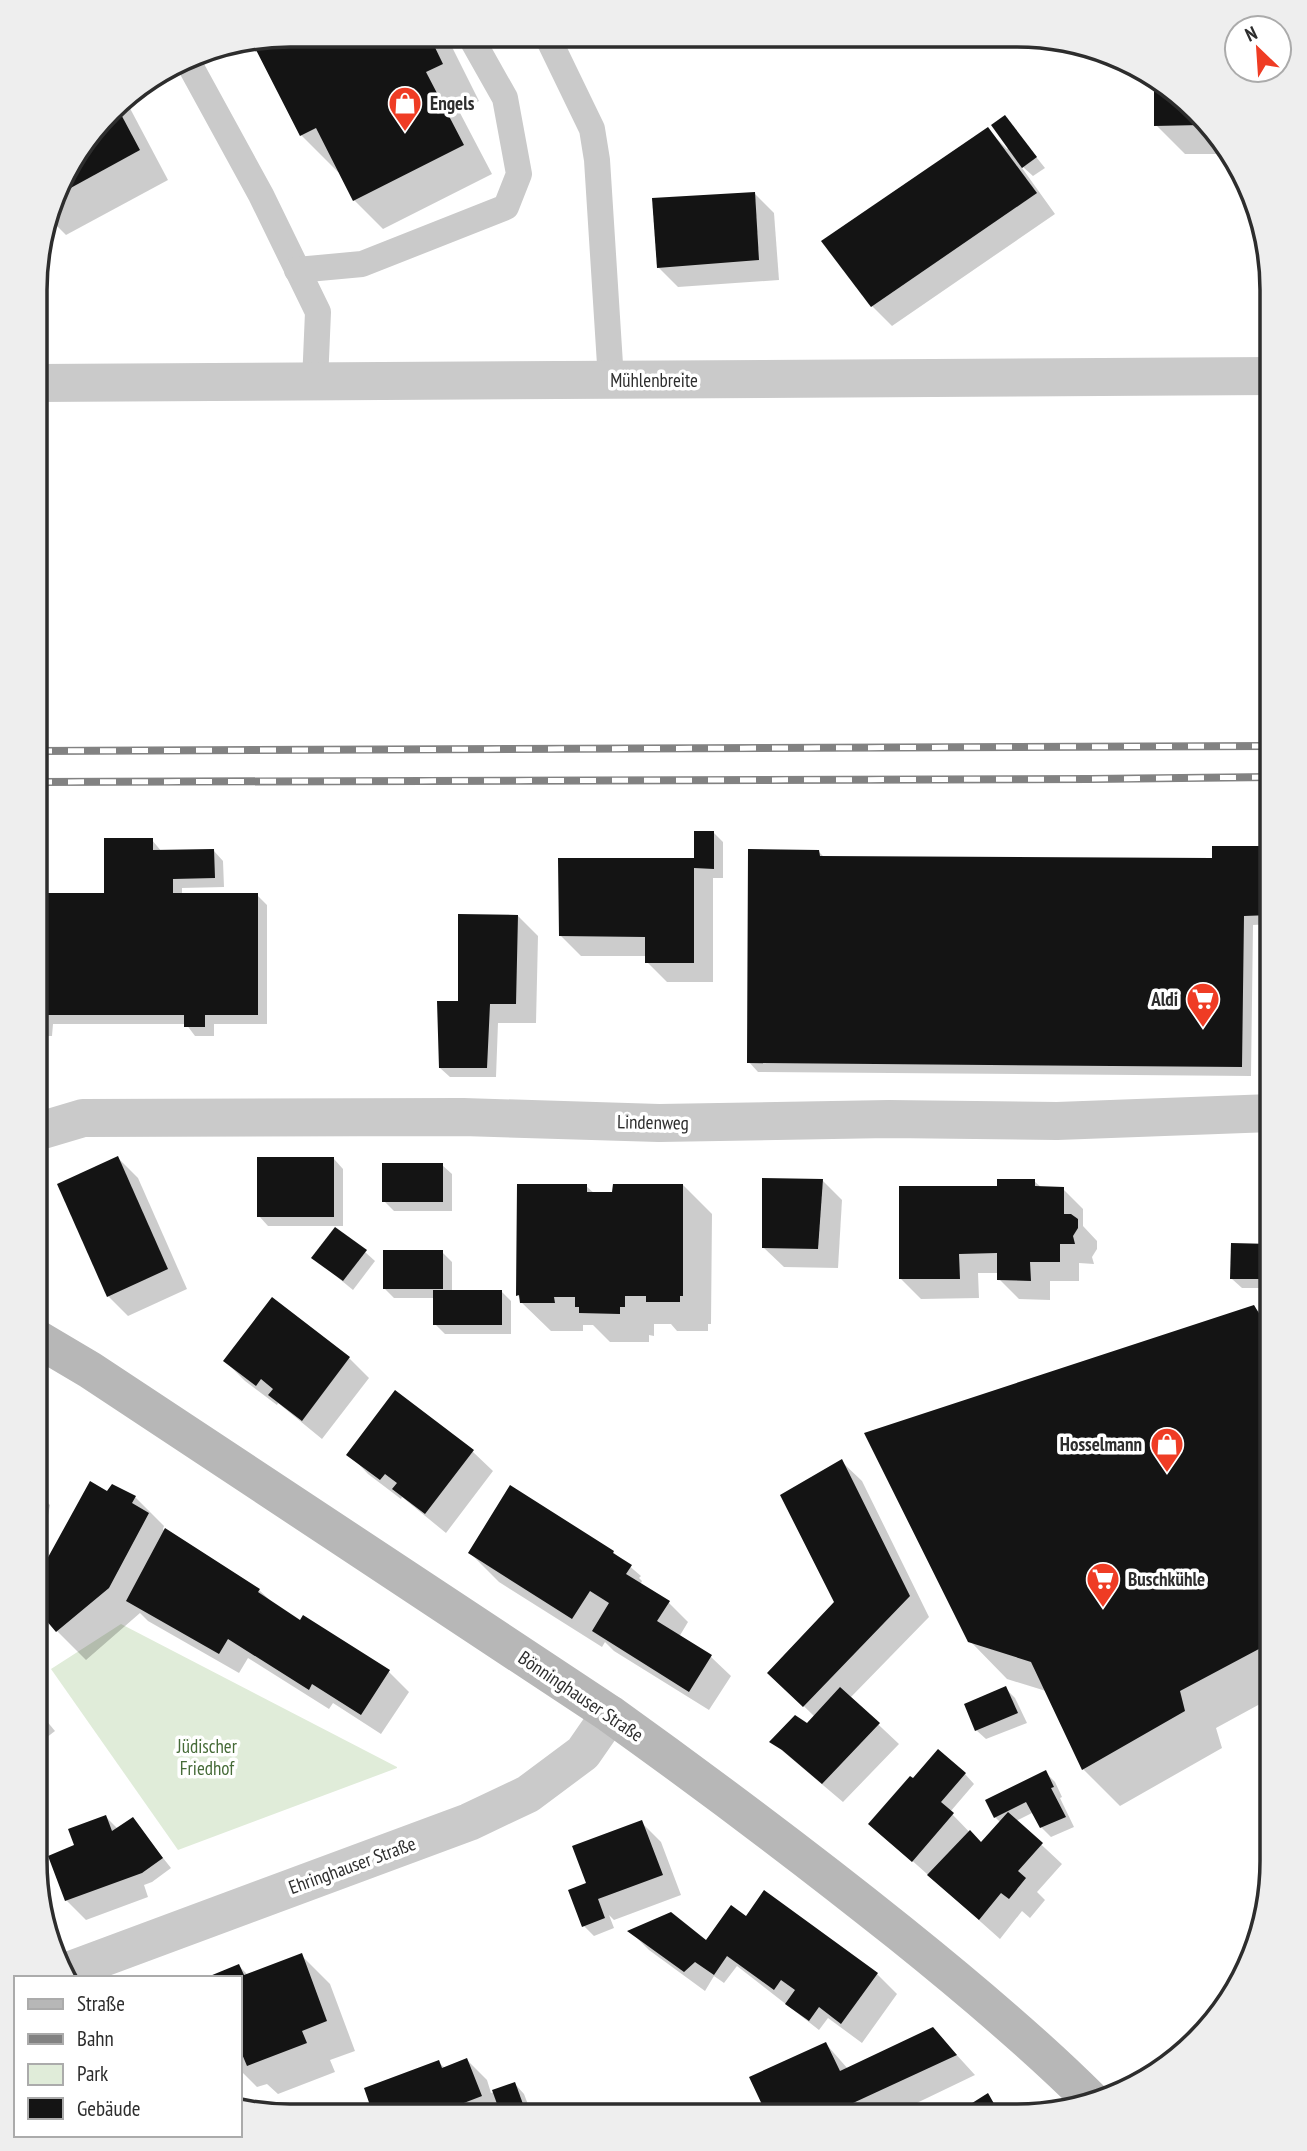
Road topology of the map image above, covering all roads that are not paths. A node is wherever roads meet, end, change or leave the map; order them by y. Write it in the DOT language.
graph roads {
  1 [pos="476,47"];
  2 [pos="552,47"];
  3 [pos="192,68"];
  4 [pos="298,270"];
  5 [pos="1260,376"];
  6 [pos="611,380"];
  7 [pos="316,382"];
  8 [pos="47,383"];
  9 [pos="1259,1114"];
  10 [pos="47,1129"];
  11 [pos="47,1345"];
  12 [pos="611,1714"];
  13 [pos="73,1969"];
  14 [pos="1084,2094"];
  1 -- 4 [label="lane"];
  2 -- 6 [label="lane"];
  3 -- 4 [label="lane"];
  4 -- 7 [label="lane"];
  5 -- 6 [label="street, Mühlenbreite"];
  6 -- 7 [label="street, Mühlenbreite"];
  7 -- 8 [label="street, Mühlenbreite"];
  9 -- 10 [label="street, Lindenweg"];
  11 -- 12 [label="main road, Bönninghauser Straße"];
  12 -- 13 [label="street, Ehringhauser Straße"];
  12 -- 14 [label="main road, Bönninghauser Straße"];
}
